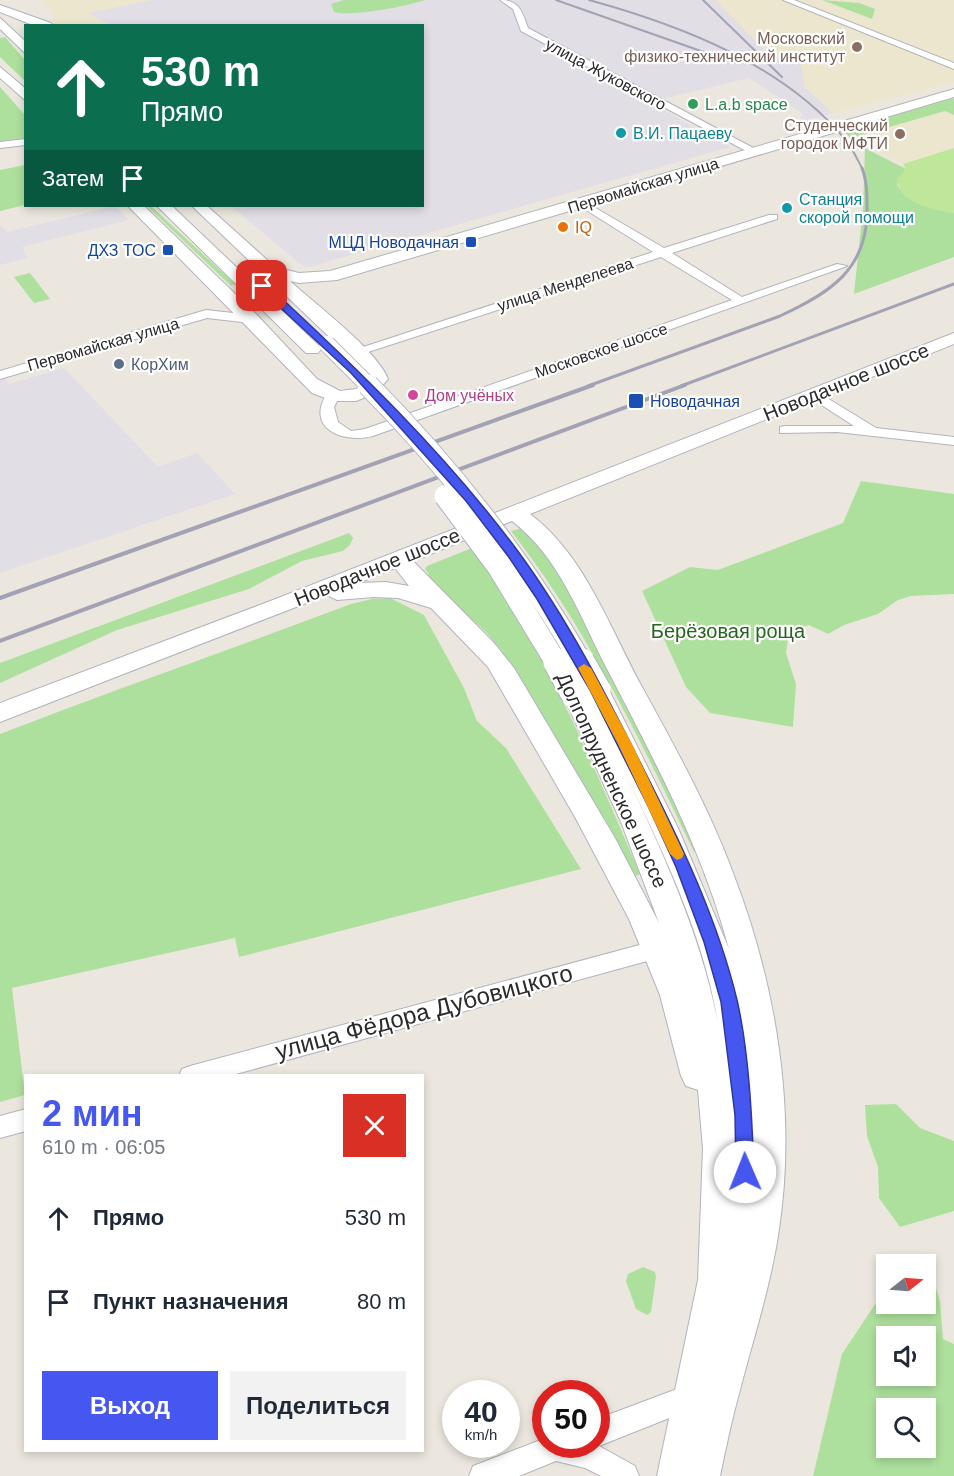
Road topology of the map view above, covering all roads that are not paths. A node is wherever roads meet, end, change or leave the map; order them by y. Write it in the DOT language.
graph roads {
  1 [pos="504,0"];
  2 [pos="787,0"];
  3 [pos="0,8"];
  4 [pos="0,22"];
  5 [pos="42,24"];
  6 [pos="24,31"];
  7 [pos="5,34"];
  8 [pos="24,48"];
  9 [pos="954,66"];
  10 [pos="3,74"];
  11 [pos="24,86"];
  12 [pos="954,93"];
  13 [pos="24,95"];
  14 [pos="24,142"];
  15 [pos="0,145"];
  16 [pos="754,151"];
  17 [pos="582,203"];
  18 [pos="137,207"];
  19 [pos="165,207"];
  20 [pos="177,207"];
  21 [pos="186,207"];
  22 [pos="200,207"];
  23 [pos="773,217"];
  24 [pos="221,247"];
  25 [pos="662,252"];
  26 [pos="841,266"];
  27 [pos="268,270"];
  28 [pos="331,276"];
  29 [pos="236,280"];
  30 [pos="741,301"];
  31 [pos="315,311"];
  32 [pos="206,314"];
  33 [pos="251,319"];
  34 [pos="954,338"];
  35 [pos="357,351"];
  36 [pos="0,375"];
  37 [pos="814,394"];
  38 [pos="333,395"];
  39 [pos="785,430"];
  40 [pos="874,432"];
  41 [pos="954,441"];
  42 [pos="570,492"];
  43 [pos="515,513"];
  44 [pos="400,559"];
  45 [pos="560,559"];
  46 [pos="435,601"];
  47 [pos="281,605"];
  48 [pos="586,692"];
  49 [pos="0,713"];
  50 [pos="658,949"];
  51 [pos="197,1074"];
  52 [pos="24,1121"];
  53 [pos="0,1127"];
  54 [pos="716,1279"];
  55 [pos="710,1386"];
  56 [pos="610,1428"];
  57 [pos="532,1457"];
  58 [pos="597,1458"];
  59 [pos="483,1476"];
  60 [pos="625,1476"];
  61 [pos="677,1476"];
  62 [pos="700,1476"];
  1 -- 16 [label="street, улица Жуковского"];
  2 -- 9 [label="street"];
  3 -- 5 [label="main road"];
  4 -- 7 [label="main road"];
  6 -- 7 [label="main road"];
  7 -- 8 [label="main road"];
  10 -- 11 [label="main road"];
  10 -- 13 [label="main road"];
  12 -- 16 [label="main road, Первомайская улица"];
  14 -- 15 [label="street"];
  16 -- 17 [label="main road, Первомайская улица"];
  17 -- 25 [label="street"];
  17 -- 28 [label="main road, Первомайская улица"];
  18 -- 29 [label="main road"];
  19 -- 29 [label="main road"];
  20 -- 24 [label="main road"];
  21 -- 24 [label="main road"];
  22 -- 27 [label="main road"];
  23 -- 25 [label="street, улица Менделеева"];
  24 -- 29 [label="main road"];
  25 -- 30 [label="street"];
  25 -- 35 [label="street, улица Менделеева"];
  26 -- 30 [label="street, Московское шоссе"];
  27 -- 28 [label="main road"];
  27 -- 31 [label="main road"];
  28 -- 31 [label="main road"];
  29 -- 32 [label="street"];
  29 -- 33 [label="main road"];
  29 -- 48 [label="main road, Долгопрудненское шоссе, bridge"];
  30 -- 38 [label="street, Московское шоссе"];
  31 -- 35 [label="main road"];
  32 -- 33 [label="street, Первомайская улица"];
  32 -- 36 [label="street, Первомайская улица"];
  33 -- 38 [label="main road"];
  34 -- 37 [label="main road, Новодачное шоссе"];
  35 -- 38 [label="main road"];
  37 -- 40 [label="street"];
  37 -- 42 [label="main road, Новодачное шоссе"];
  39 -- 40 [label="street"];
  40 -- 41 [label="street"];
  42 -- 43 [label="main road, Новодачное шоссе"];
  42 -- 45 [label="main road"];
  43 -- 44 [label="main road, Новодачное шоссе"];
  43 -- 45 [label="main road"];
  44 -- 46 [label="main road"];
  44 -- 47 [label="main road, Новодачное шоссе"];
  45 -- 55 [label="main road"];
  46 -- 47 [label="main road"];
  46 -- 50 [label="main road"];
  47 -- 49 [label="main road, Новодачное шоссе"];
  48 -- 54 [label="main road, Долгопрудненское шоссе"];
  48 -- 55 [label="main road, Долгопрудненское шоссе"];
  50 -- 51 [label="street, улица Фёдора Дубовицкого"];
  50 -- 54 [label="main road"];
  52 -- 53 [label="street"];
  54 -- 55 [label="main road, Долгопрудненское шоссе"];
  55 -- 56 [label="street"];
  55 -- 61 [label="main road, Долгопрудненское шоссе"];
  55 -- 62 [label="main road, Долгопрудненское шоссе"];
  57 -- 59 [label="street"];
  58 -- 60 [label="street"];
}
